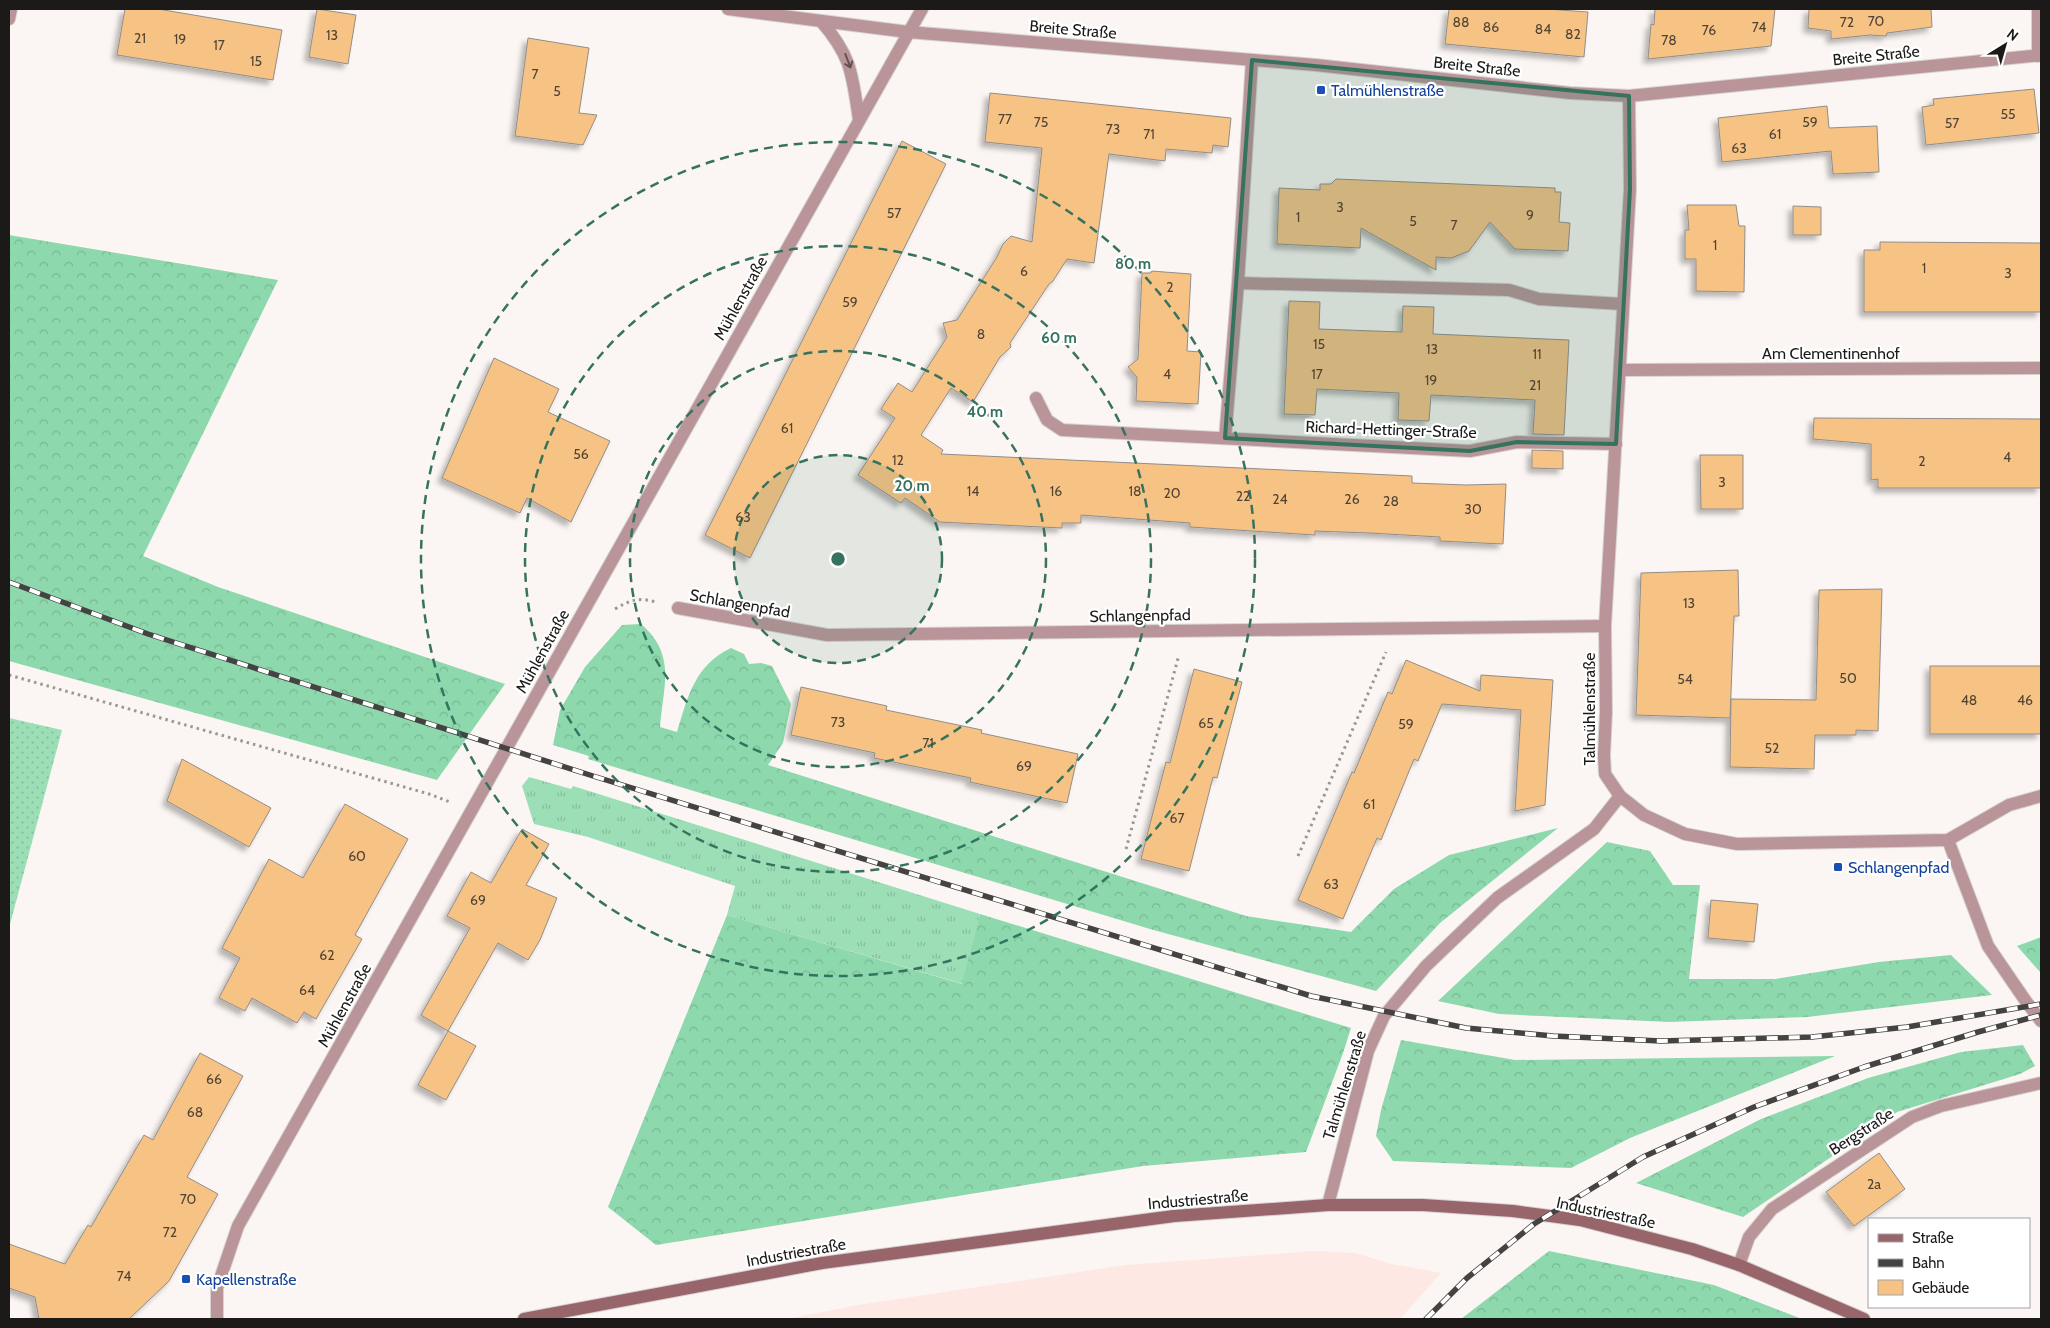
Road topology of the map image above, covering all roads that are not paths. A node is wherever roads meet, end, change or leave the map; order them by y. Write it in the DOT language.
graph roads {
  1 [pos="10,9"];
  2 [pos="728,9"];
  3 [pos="922,9"];
  4 [pos="2038,9"];
  5 [pos="9,19"];
  6 [pos="821,21"];
  7 [pos="908,32"];
  8 [pos="2040,55"];
  9 [pos="1252,60"];
  10 [pos="1630,96"];
  11 [pos="859,120"];
  12 [pos="1238,283"];
  13 [pos="1622,304"];
  14 [pos="2041,368"];
  15 [pos="1621,370"];
  16 [pos="1036,398"];
  17 [pos="1225,438"];
  18 [pos="1616,444"];
  19 [pos="678,608"];
  20 [pos="1605,626"];
  21 [pos="1620,796"];
  22 [pos="2041,796"];
  23 [pos="1948,840"];
  24 [pos="2041,1021"];
  25 [pos="2041,1083"];
  26 [pos="1328,1205"];
  27 [pos="1739,1265"];
  28 [pos="217,1319"];
  29 [pos="524,1319"];
  30 [pos="1864,1319"];
  1 -- 5 [label="street"];
  2 -- 6 [label="street, Breite Straße"];
  3 -- 7 [label="street, Mühlenstraße"];
  4 -- 8 [label="street"];
  6 -- 7 [label="street, Breite Straße"];
  6 -- 11 [label="street, one-way"];
  7 -- 9 [label="street, Breite Straße"];
  7 -- 11 [label="street, Mühlenstraße"];
  8 -- 10 [label="street, Breite Straße"];
  9 -- 10 [label="street, Breite Straße"];
  9 -- 12 [label="street"];
  10 -- 13 [label="street, Talmühlenstraße"];
  11 -- 28 [label="street, Mühlenstraße"];
  12 -- 13 [label="street"];
  12 -- 17 [label="street"];
  13 -- 15 [label="street, Talmühlenstraße"];
  14 -- 15 [label="street, Am Clementinenhof"];
  15 -- 18 [label="street, Talmühlenstraße"];
  16 -- 17 [label="street, Richard-Hettinger-Straße"];
  17 -- 18 [label="street, Richard-Hettinger-Straße"];
  18 -- 20 [label="street, Talmühlenstraße"];
  19 -- 20 [label="street, Schlangenpfad"];
  20 -- 21 [label="street, Talmühlenstraße"];
  21 -- 23 [label="street"];
  21 -- 26 [label="street, Talmühlenstraße"];
  22 -- 23 [label="street"];
  23 -- 24 [label="street"];
  25 -- 27 [label="street, Bergstraße"];
  26 -- 27 [label="main road, Industriestraße"];
  26 -- 29 [label="main road, Industriestraße"];
  27 -- 30 [label="main road, Industriestraße"];
}
